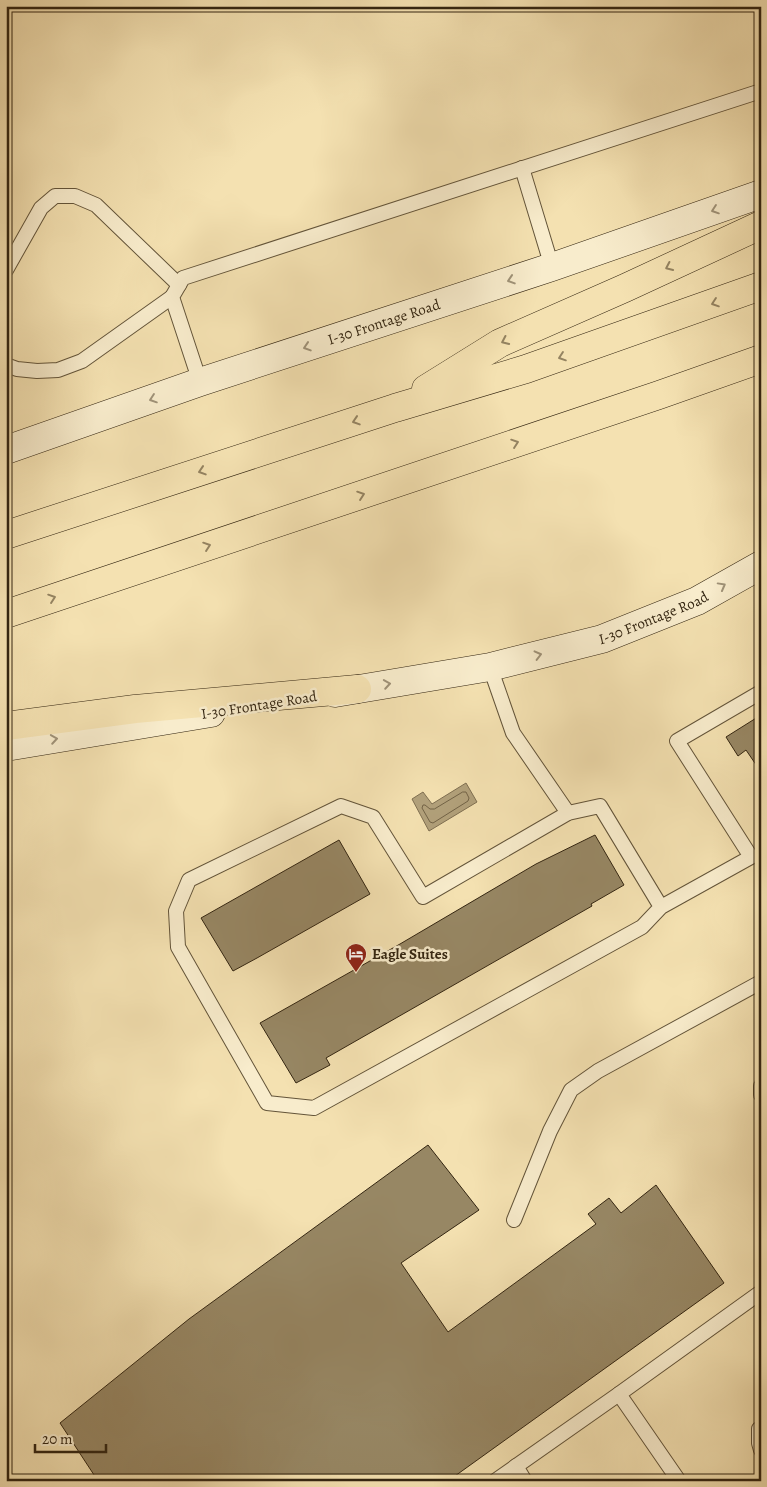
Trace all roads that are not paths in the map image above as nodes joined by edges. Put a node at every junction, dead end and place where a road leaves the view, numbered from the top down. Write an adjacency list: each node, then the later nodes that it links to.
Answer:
1 (761, 90): 2 (lane)
2 (522, 168): 5 (lane); 8 (lane)
3 (761, 194): 5 (main road, I-30 Frontage Road, one-way to 5)
4 (761, 225): 12 (highway, one-way to 12)
5 (552, 267): 11 (main road, I-30 Frontage Road, one-way to 11)
6 (6, 270): 8 (lane)
7 (761, 286): 12 (highway, one-way to 12)
8 (175, 291): 10 (lane); 11 (lane)
9 (761, 359): 16 (highway, one-way to 9)
10 (6, 365)
11 (200, 382): 13 (main road, I-30 Frontage Road, one-way to 13)
12 (395, 408): 14 (highway, one-way to 14)
13 (6, 450)
14 (6, 535)
15 (761, 565): 17 (main road, I-30 Frontage Road, one-way to 15)
16 (6, 614)
17 (490, 667): 18 (main road, I-30 Frontage Road, one-way to 17); 22 (lane)
18 (356, 689): 20 (highway); 21 (main road, I-30 Frontage Road, one-way to 18)
19 (761, 692): 23 (lane)
20 (6, 726)
21 (6, 747)
22 (568, 812): 24 (lane); 24 (lane)
23 (756, 854): 24 (lane)
24 (662, 907)
25 (761, 982): 28 (lane)
26 (761, 1086): 27 (lane)
27 (761, 1095)
28 (514, 1220)
29 (761, 1292): 30 (lane)
30 (619, 1394): 33 (lane); 36 (lane)
31 (761, 1428): 32 (lane)
32 (761, 1450)
33 (516, 1466): 34 (lane); 35 (lane)
34 (495, 1481)
35 (525, 1481)
36 (679, 1481)

